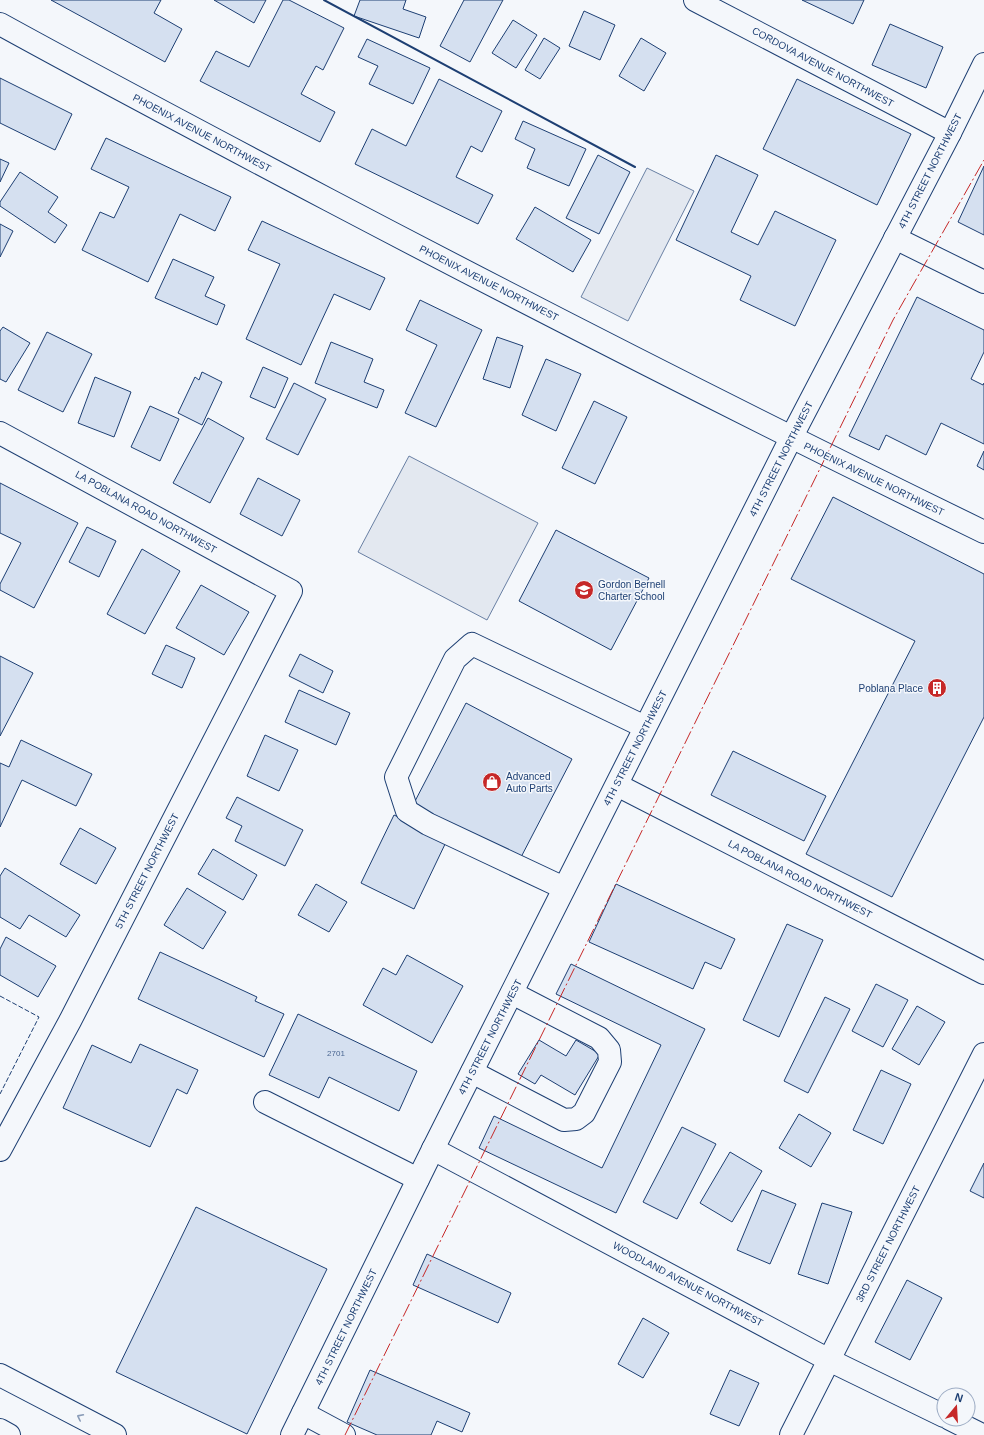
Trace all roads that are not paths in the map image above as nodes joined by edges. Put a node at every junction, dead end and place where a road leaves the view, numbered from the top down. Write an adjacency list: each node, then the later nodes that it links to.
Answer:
1 (695, 0): 4 (street, CORDOVA AVENUE NORTHWEST)
2 (0, 24): 8 (street, PHOENIX AVENUE NORTHWEST)
3 (984, 64): 4 (street, 4TH STREET NORTHWEST)
4 (950, 133): 5 (street, 4TH STREET NORTHWEST)
5 (896, 238): 6 (street); 8 (street, 4TH STREET NORTHWEST)
6 (984, 282)
7 (0, 433): 10 (street, LA POBLANA ROAD NORTHWEST)
8 (791, 438): 9 (street, PHOENIX AVENUE NORTHWEST); 11 (street, 4TH STREET NORTHWEST)
9 (984, 532)
10 (291, 591): 20 (street, 5TH STREET NORTHWEST)
11 (645, 727): 12 (street, 4TH STREET NORTHWEST); 13 (street)
12 (616, 785): 13 (street, 4TH STREET NORTHWEST); 14 (street, LA POBLANA ROAD NORTHWEST)
13 (564, 888): 15 (street, 4TH STREET NORTHWEST)
14 (984, 972)
15 (512, 993): 17 (street, 4TH STREET NORTHWEST); 17 (street)
16 (984, 1054): 22 (street, 3RD STREET NORTHWEST)
17 (472, 1072): 19 (street, 4TH STREET NORTHWEST)
18 (265, 1102): 21 (street)
19 (433, 1149): 21 (street, 4TH STREET NORTHWEST); 22 (street, WOODLAND AVENUE NORTHWEST)
20 (0, 1150)
21 (418, 1179): 25 (street, 4TH STREET NORTHWEST)
22 (829, 1360): 24 (street, WOODLAND AVENUE NORTHWEST); 32 (street, 3RD STREET NORTHWEST)
23 (0, 1375): 29 (street, one-way to 23)
24 (936, 1412)
25 (303, 1413): 30 (street, 4TH STREET NORTHWEST); 31 (street)
26 (966, 1427): 33 (street)
27 (0, 1430): 28 (street)
28 (9, 1435)
29 (115, 1435)
30 (292, 1435)
31 (344, 1435)
32 (791, 1435)
33 (982, 1435)

